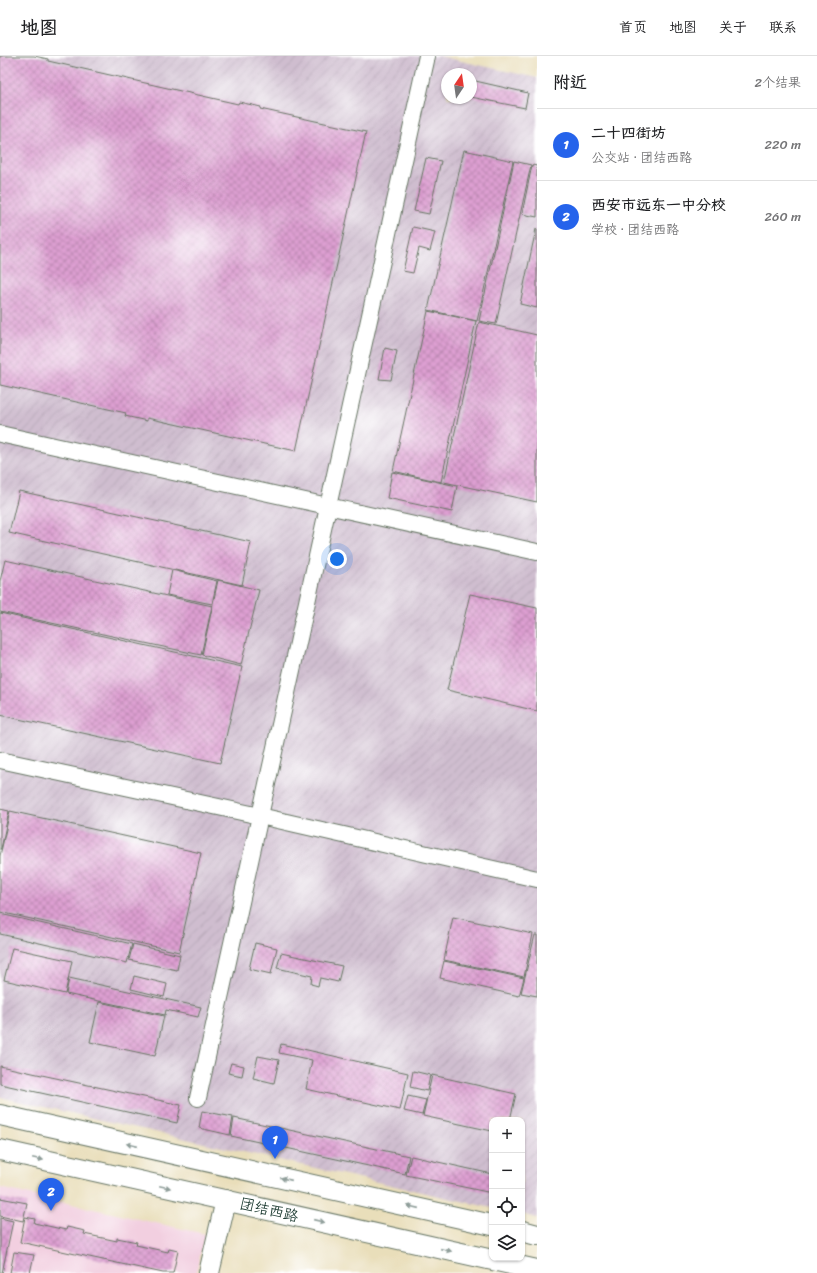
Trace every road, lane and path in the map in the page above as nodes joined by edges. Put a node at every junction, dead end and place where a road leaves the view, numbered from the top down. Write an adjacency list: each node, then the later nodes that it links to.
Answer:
1 (427, 56): 3 (street)
2 (0, 434): 3 (street)
3 (328, 506): 4 (street); 6 (street)
4 (537, 552)
5 (0, 760): 6 (street)
6 (260, 816): 7 (street); 8 (street)
7 (537, 880)
8 (198, 1098)
9 (0, 1115): 12 (street, one-way to 9)
10 (0, 1150): 11 (street, 团结西路, one-way to 11)
11 (226, 1200): 15 (street, 团结西路, one-way to 15); 16 (street)
12 (489, 1224)
13 (525, 1232): 14 (street)
14 (537, 1235)
15 (537, 1270)
16 (209, 1273)

